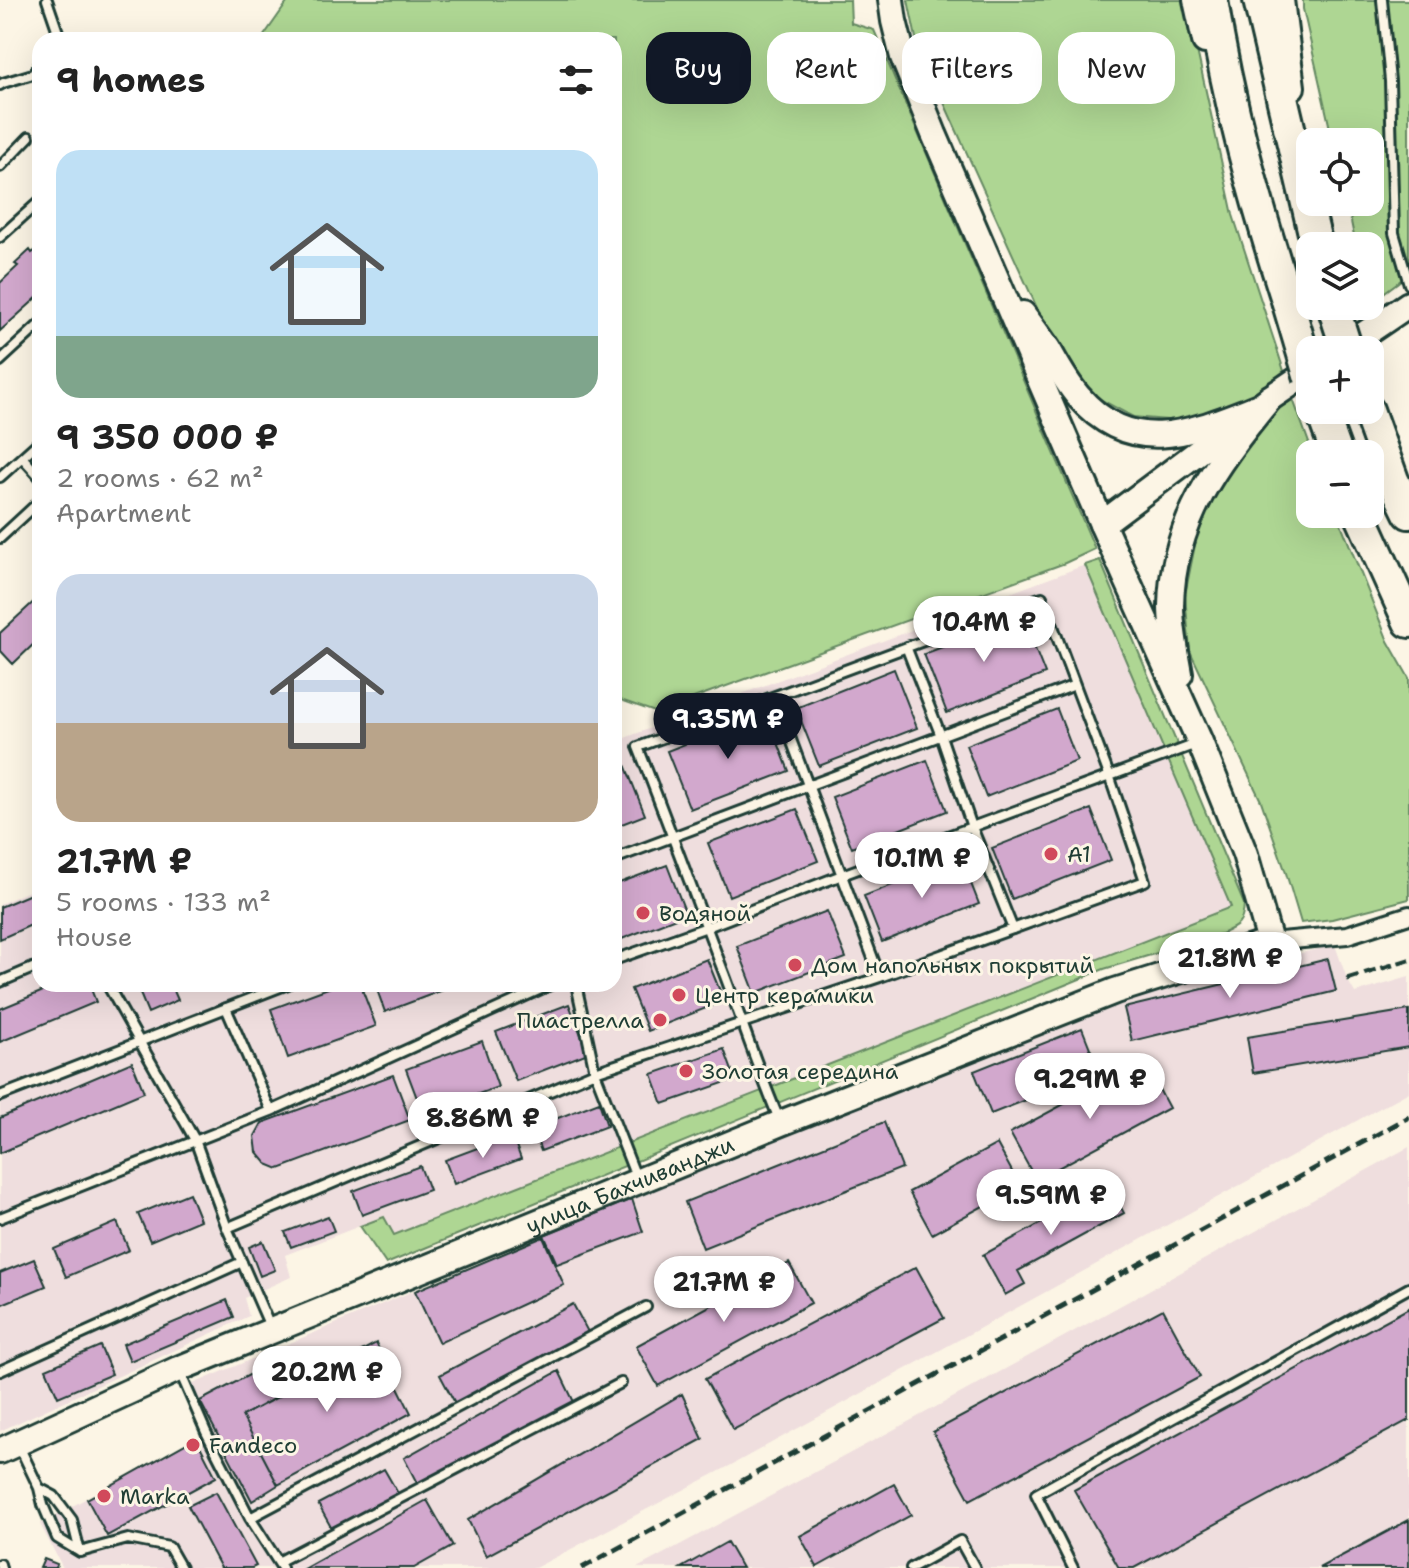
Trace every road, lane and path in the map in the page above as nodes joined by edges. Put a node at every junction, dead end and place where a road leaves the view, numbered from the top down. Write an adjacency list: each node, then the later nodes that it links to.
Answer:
1 (47, 0): 8 (lane)
2 (891, 0): 17 (main road)
3 (1196, 0): 14 (main road)
4 (1212, 0): 14 (highway)
5 (1259, 0): 12 (highway)
6 (1281, 0): 12 (main road)
7 (1382, 0): 18 (lane)
8 (58, 32)
9 (32, 74): 10 (lane)
10 (0, 85)
11 (29, 137): 13 (lane)
12 (1296, 161)
13 (0, 167)
14 (1247, 168): 21 (highway, bridge)
15 (32, 208): 16 (lane)
16 (0, 237)
17 (997, 277): 25 (main road); 33 (main road)
18 (1409, 284)
19 (1409, 304): 22 (main road)
20 (32, 331): 23 (lane)
21 (1298, 336)
22 (1362, 336)
23 (0, 361)
24 (1296, 381): 25 (main road)
25 (1265, 402): 33 (main road); 40 (main road)
26 (1373, 424): 32 (highway)
27 (32, 448): 28 (lane)
28 (22, 457): 29 (lane); 30 (lane)
29 (32, 468)
30 (0, 477)
31 (32, 508): 35 (lane)
32 (1409, 513)
33 (1102, 524): 40 (main road)
34 (1366, 528): 36 (highway)
35 (0, 538)
36 (1409, 622)
37 (907, 649): 38 (lane); 39 (lane); 41 (lane)
38 (1075, 685): 41 (lane); 43 (lane)
39 (775, 697): 44 (lane); 46 (lane)
40 (1187, 712): 42 (main road)
41 (941, 736): 44 (lane); 45 (lane)
42 (1200, 742): 43 (lane); 52 (main road)
43 (1109, 775): 45 (lane); 51 (lane)
44 (808, 786): 46 (lane); 48 (lane)
45 (972, 827): 48 (lane); 51 (lane)
46 (673, 837): 47 (lane); 50 (lane)
47 (622, 856)
48 (842, 875): 50 (lane); 55 (lane)
49 (1409, 915): 52 (street)
50 (707, 927): 53 (lane); 62 (lane)
51 (1013, 929): 55 (lane)
52 (1270, 942): 67 (main road, улица Бахчиванджи)
53 (622, 957)
54 (32, 968): 56 (lane)
55 (880, 977): 62 (lane)
56 (0, 982)
57 (111, 992): 63 (lane)
58 (267, 992): 61 (lane)
59 (534, 992): 66 (lane)
60 (578, 992): 64 (lane)
61 (226, 1008): 63 (lane); 66 (lane)
62 (743, 1024): 64 (lane); 67 (lane)
63 (139, 1042): 65 (lane); 68 (lane)
64 (595, 1072): 69 (lane); 71 (lane)
65 (0, 1096)
66 (271, 1111): 68 (lane)
67 (781, 1123): 69 (main road, улица Бахчиванджи)
68 (195, 1140): 70 (lane); 71 (lane)
69 (638, 1183): 75 (main road, улица Бахчиванджи)
70 (0, 1218)
71 (227, 1228): 72 (lane)
72 (242, 1262): 75 (lane); 77 (lane)
73 (1409, 1288): 87 (lane)
74 (646, 1307): 81 (lane)
75 (273, 1332): 76 (main road, улица Бахчиванджи)
76 (178, 1369): 79 (main road, улица Бахчиванджи); 81 (lane)
77 (0, 1371)
78 (621, 1383): 83 (lane)
79 (8, 1446): 80 (lane)
80 (39, 1488): 82 (lane); 82 (lane)
81 (250, 1518): 83 (lane)
82 (80, 1552): 84 (lane)
83 (280, 1565)
84 (181, 1568)
85 (911, 1568): 86 (lane)
86 (975, 1568)
87 (1073, 1568)

